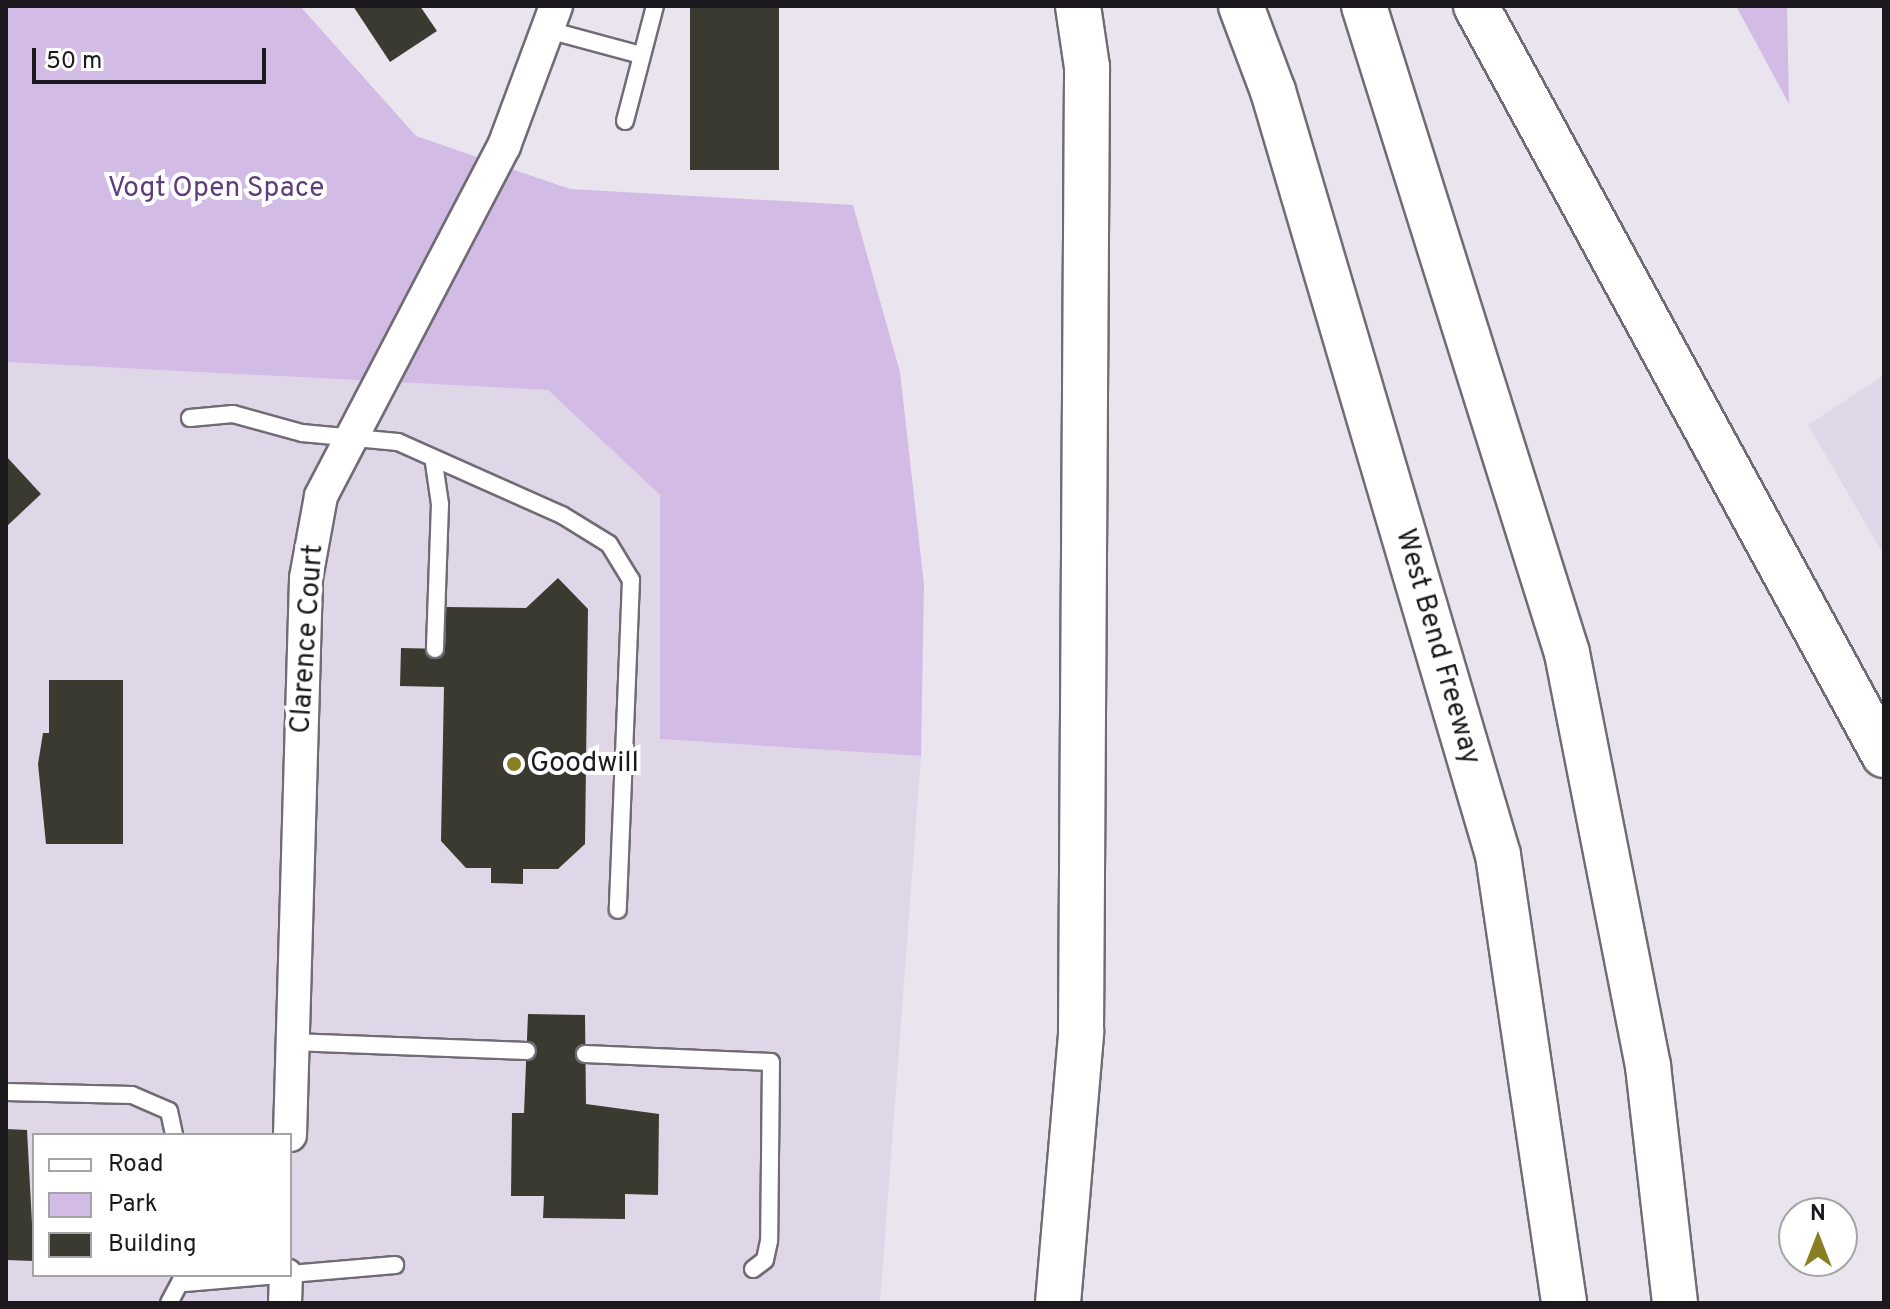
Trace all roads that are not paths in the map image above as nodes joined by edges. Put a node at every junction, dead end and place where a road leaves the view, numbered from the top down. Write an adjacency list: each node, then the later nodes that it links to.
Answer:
1 (655, 6): 7 (lane)
2 (1078, 6): 21 (highway)
3 (1241, 6): 29 (highway, West Bend Freeway)
4 (1364, 6): 30 (highway)
5 (1476, 6): 13 (highway)
6 (554, 18): 7 (lane); 10 (street, Clarence Court)
7 (641, 55): 8 (lane)
8 (625, 121)
9 (190, 418): 10 (lane)
10 (349, 440): 11 (lane); 15 (street, Clarence Court)
11 (434, 463): 12 (lane); 14 (lane)
12 (435, 649)
13 (1884, 755)
14 (618, 910)
15 (292, 1042): 16 (lane); 20 (street, Clarence Court)
16 (527, 1051)
17 (585, 1054): 23 (lane)
18 (6, 1092): 19 (lane)
19 (174, 1133)
20 (290, 1133)
21 (1072, 1194): 27 (highway); 28 (highway)
22 (395, 1265): 25 (lane)
23 (753, 1269)
24 (185, 1279): 25 (lane); 26 (lane)
25 (286, 1286)
26 (169, 1303)
27 (1058, 1303)
28 (1074, 1303)
29 (1564, 1303)
30 (1675, 1303)

